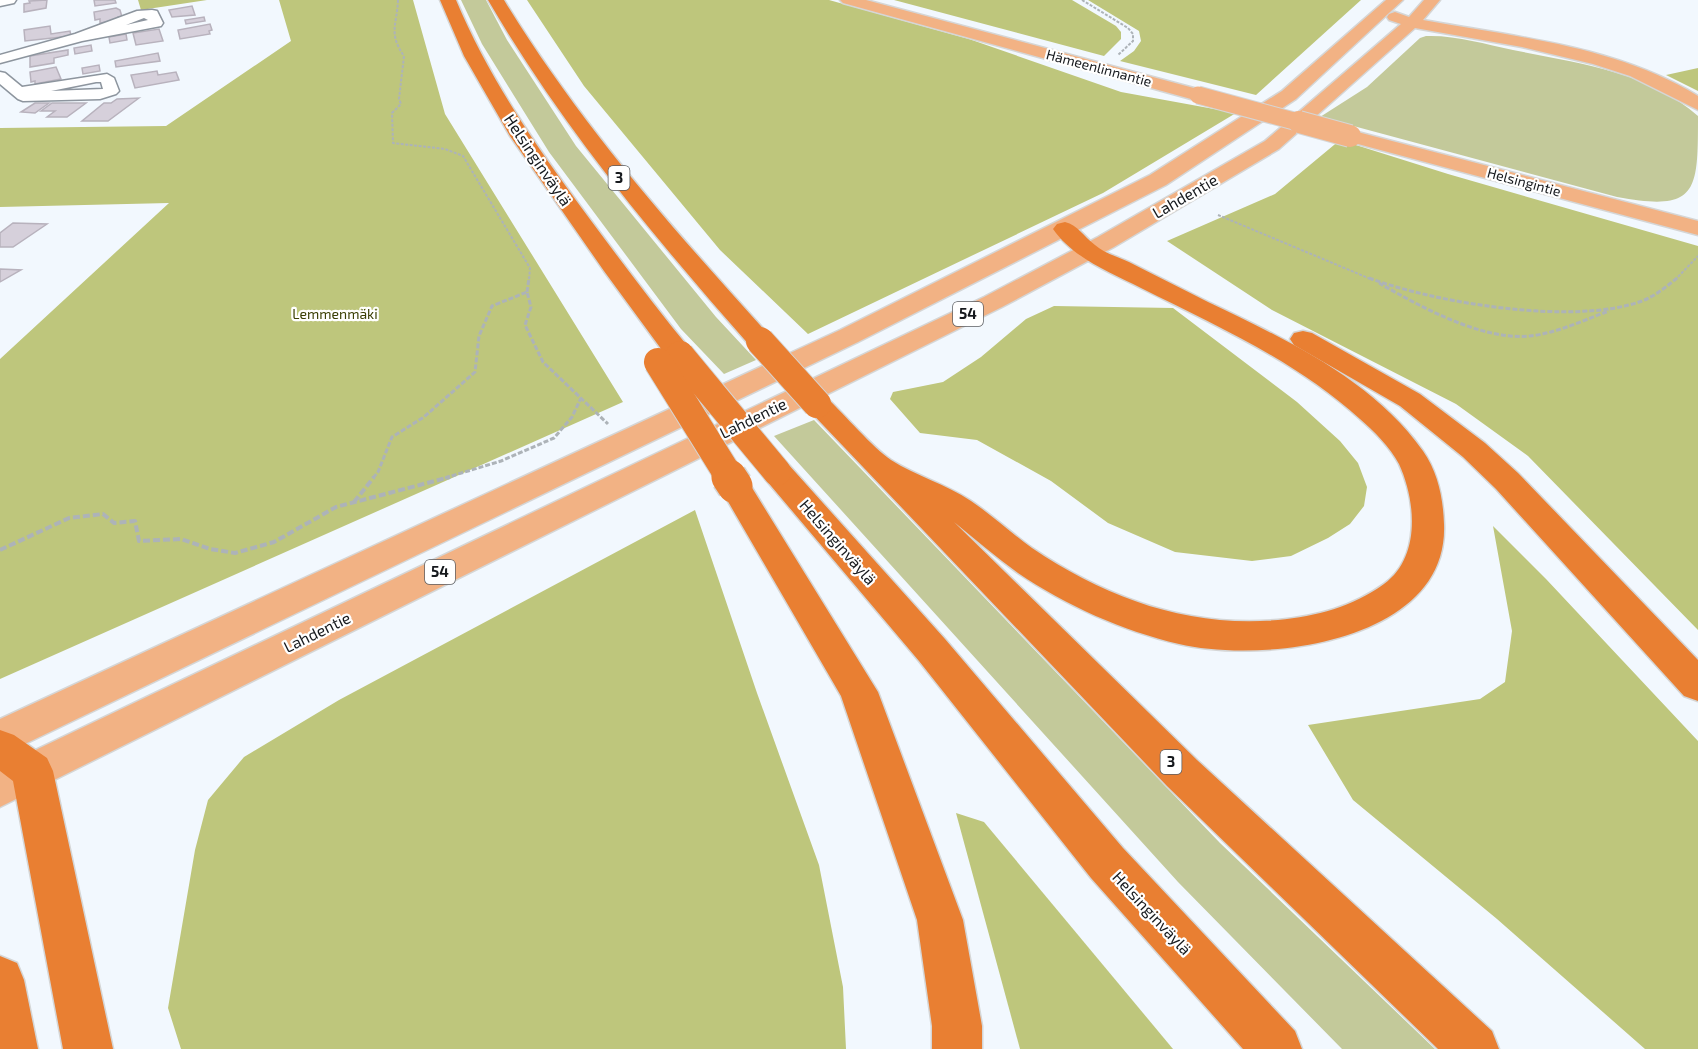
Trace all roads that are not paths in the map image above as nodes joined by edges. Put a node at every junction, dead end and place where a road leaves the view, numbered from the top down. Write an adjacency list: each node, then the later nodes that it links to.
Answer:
1 (10, 0): 6 (street)
2 (448, 0): 18 (highway, Helsinginväylä)
3 (496, 0): 19 (highway, 3, bridge)
4 (848, 0): 14 (main road, Hämeenlinnantie, bridge)
5 (1432, 0): 9 (main road, Lahdentie / 54)
6 (0, 2)
7 (1388, 6): 9 (main road); 16 (main road, Lahdentie / 54)
8 (138, 10): 10 (street)
9 (1415, 20): 13 (main road); 17 (main road, Lahdentie / 54)
10 (0, 59)
11 (0, 76): 12 (street)
12 (19, 92): 12 (street)
13 (1698, 104)
14 (1350, 136): 15 (main road, Helsingintie)
15 (1698, 228)
16 (1065, 229): 17 (highway); 21 (main road, Lahdentie / 54)
17 (1097, 246): 19 (highway); 20 (highway); 22 (main road, Lahdentie / 54)
18 (669, 359): 26 (highway, bridge); 27 (highway, Helsinginväylä, bridge)
19 (878, 466): 28 (highway, 3)
20 (1698, 685)
21 (0, 738)
22 (11, 769): 25 (highway)
23 (0, 980): 24 (highway)
24 (13, 1049)
25 (88, 1049)
26 (957, 1049)
27 (1277, 1049)
28 (1474, 1049)

